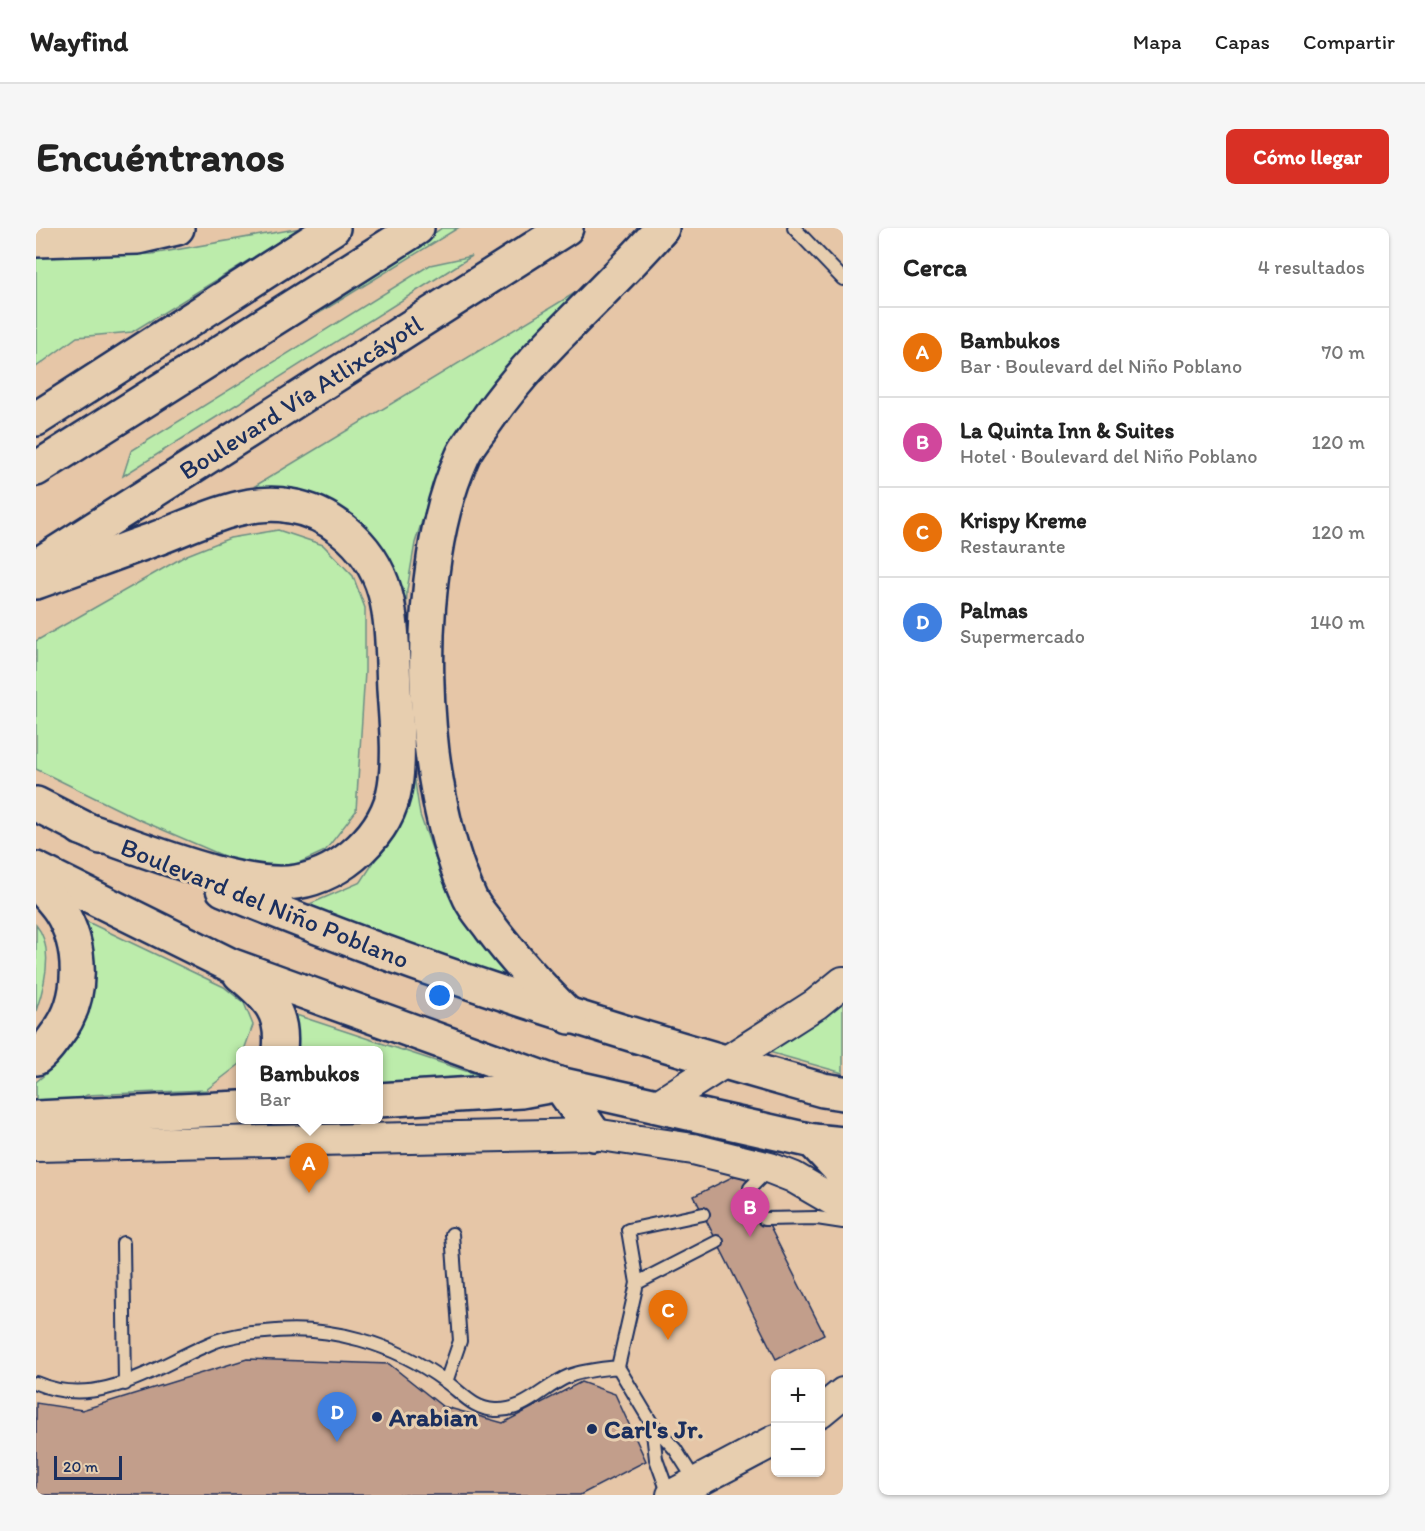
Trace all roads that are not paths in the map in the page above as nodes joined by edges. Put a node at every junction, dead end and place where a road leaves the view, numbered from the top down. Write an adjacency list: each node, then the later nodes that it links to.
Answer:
1 (177, 228): 7 (main road)
2 (333, 228): 9 (main road)
3 (417, 228): 10 (main road)
4 (566, 228): 11 (main road, Boulevard Vía Atlixcáyotl)
5 (662, 228): 19 (main road)
6 (794, 228): 8 (lane)
7 (36, 240)
8 (843, 279)
9 (36, 419)
10 (36, 469)
11 (36, 566)
12 (36, 582): 14 (main road)
13 (36, 804): 14 (main road, Boulevard del Niño Poblano)
14 (81, 828): 19 (main road, Boulevard del Niño Poblano)
15 (36, 869): 17 (main road)
16 (36, 881): 21 (main road)
17 (230, 965): 20 (main road); 23 (main road)
18 (843, 982): 22 (street)
19 (570, 1017): 22 (main road, Boulevard del Niño Poblano)
20 (280, 1046)
21 (36, 1058)
22 (723, 1062): 24 (main road, Boulevard del Niño Poblano); 27 (street)
23 (560, 1084): 25 (main road); 27 (main road); 29 (main road)
24 (843, 1093)
25 (383, 1100)
26 (236, 1105): 28 (main road)
27 (655, 1107): 30 (main road)
28 (36, 1118)
29 (594, 1134): 31 (street); 33 (street)
30 (828, 1142): 32 (main road)
31 (36, 1146)
32 (843, 1173)
33 (843, 1206)
34 (703, 1214): 40 (lane)
35 (764, 1219): 36 (lane)
36 (843, 1222)
37 (452, 1234): 42 (lane)
38 (717, 1242): 40 (lane)
39 (123, 1243): 44 (lane)
40 (638, 1283): 41 (lane)
41 (618, 1367): 42 (lane); 47 (lane)
42 (446, 1382): 44 (lane)
43 (36, 1383): 44 (lane)
44 (125, 1384)
45 (843, 1393): 46 (street)
46 (825, 1408)
47 (652, 1424): 49 (lane); 49 (lane)
48 (771, 1443): 49 (street)
49 (679, 1491)

